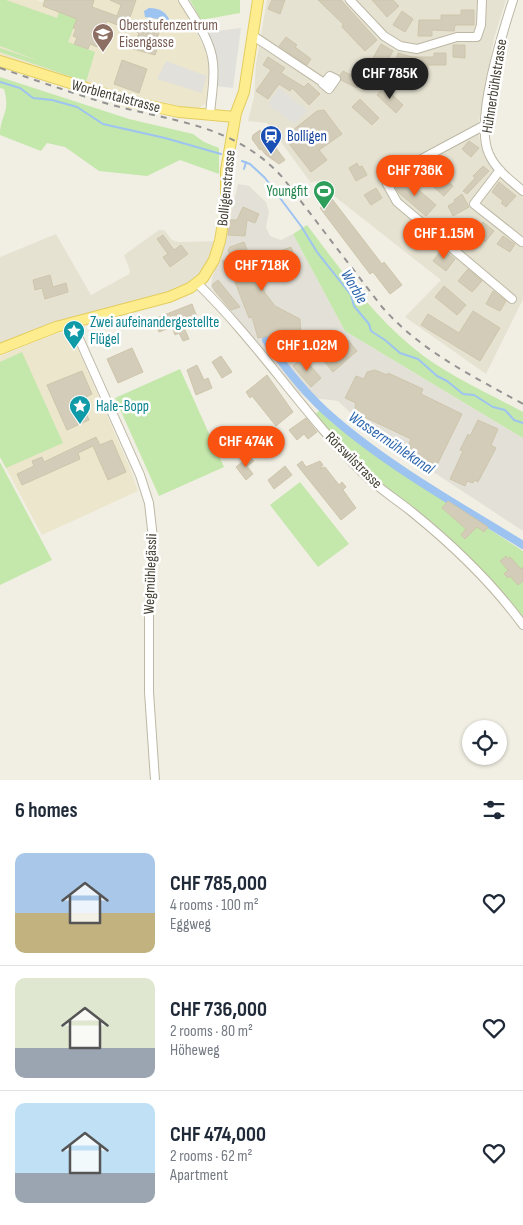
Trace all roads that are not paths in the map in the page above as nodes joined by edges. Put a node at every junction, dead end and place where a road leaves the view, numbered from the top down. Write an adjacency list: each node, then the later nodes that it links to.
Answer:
1 (183, 0): 9 (street)
2 (258, 0): 6 (main road, Bolligenstrasse)
3 (350, 0): 4 (street)
4 (482, 0)
5 (512, 0): 11 (street, Hühnerbühlstrasse)
6 (252, 34): 8 (street); 10 (main road, Bolligenstrasse)
7 (0, 60): 9 (main road, Worblentalstrasse)
8 (324, 83)
9 (210, 115): 10 (main road, Worblentalstrasse)
10 (235, 117): 15 (main road, Bolligenstrasse)
11 (485, 124): 12 (street, Hühnerbühlstrasse); 16 (street)
12 (500, 170): 13 (street, Hühnerbühlstrasse); 14 (street)
13 (523, 191)
14 (522, 242)
15 (197, 283): 17 (main road, Bolligenstrasse); 19 (street, Rörswilstrasse)
16 (512, 298)
17 (72, 323): 18 (main road, Bolligenstrasse); 20 (street, Wegmühlegässli)
18 (0, 349)
19 (523, 625)
20 (155, 780)

